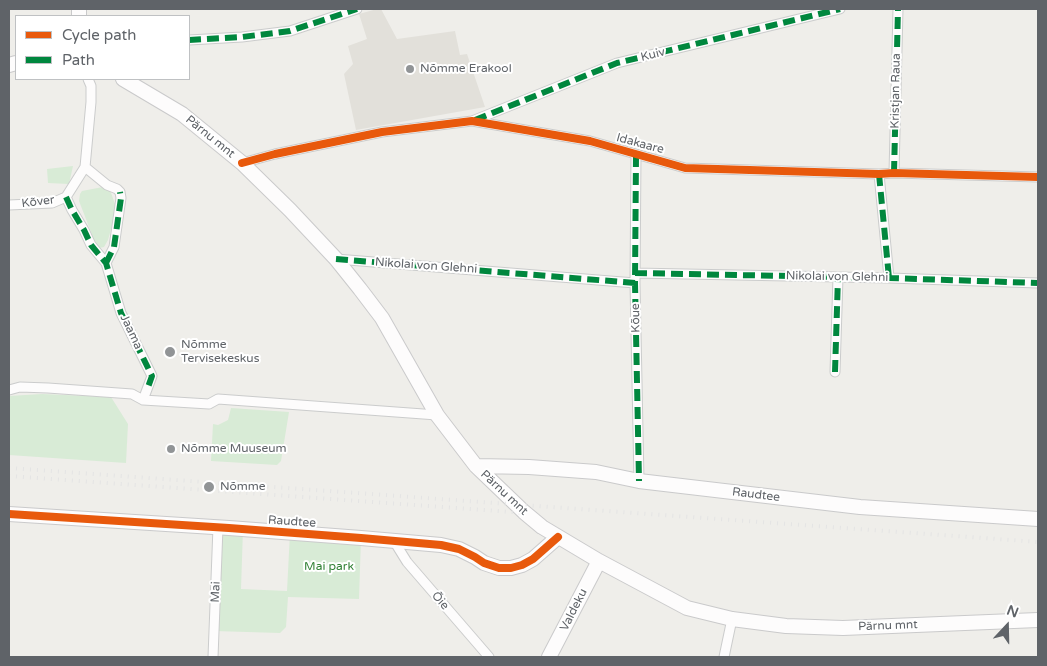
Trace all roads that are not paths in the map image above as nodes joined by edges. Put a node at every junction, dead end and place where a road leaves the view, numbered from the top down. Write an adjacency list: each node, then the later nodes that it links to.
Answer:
1 (357, 9): 4 (street)
2 (840, 9): 7 (street, Kuiv)
3 (898, 9): 11 (street, Kristjan Raua)
4 (190, 40)
5 (88, 80): 10 (street)
6 (125, 80): 9 (street, Pärnu mnt)
7 (472, 121): 8 (street, Idakaare); 9 (street, Idakaare)
8 (636, 155): 12 (street, Idakaare); 18 (street, Kõue)
9 (242, 163): 16 (street, Pärnu mnt)
10 (85, 167): 14 (street); 17 (street)
11 (894, 173): 12 (street, Idakaare); 13 (street, Idakaare)
12 (879, 174): 20 (street)
13 (1038, 177)
14 (66, 197): 15 (street, Kõver); 17 (street, Jaama)
15 (9, 205)
16 (336, 259): 21 (street, Nikolai von Glehni); 26 (street, Pärnu mnt)
17 (106, 263): 25 (street, Jaama)
18 (635, 273): 19 (street, Nikolai von Glehni); 21 (street, Kõue)
19 (838, 276): 20 (street, Nikolai von Glehni); 23 (street)
20 (889, 278): 22 (street, Nikolai von Glehni)
21 (635, 283): 28 (street, Kõue)
22 (1038, 283)
23 (835, 372)
24 (9, 390): 25 (street)
25 (143, 400): 26 (street)
26 (437, 415): 27 (street, Pärnu mnt)
27 (476, 466): 28 (street, Raudtee); 32 (street, Pärnu mnt)
28 (639, 481): 30 (street, Raudtee)
29 (9, 514): 31 (street, Raudtee)
30 (1038, 519)
31 (218, 528): 33 (street, Raudtee); 37 (street, Mai)
32 (558, 537): 33 (street, Raudtee); 34 (street, Pärnu mnt)
33 (394, 541): 38 (street, Õie)
34 (599, 562): 35 (street, Pärnu mnt); 39 (street, Valdeku)
35 (732, 619): 36 (street, Pärnu mnt); 40 (street)
36 (1038, 620)
37 (213, 657)
38 (489, 657)
39 (549, 657)
40 (724, 657)

